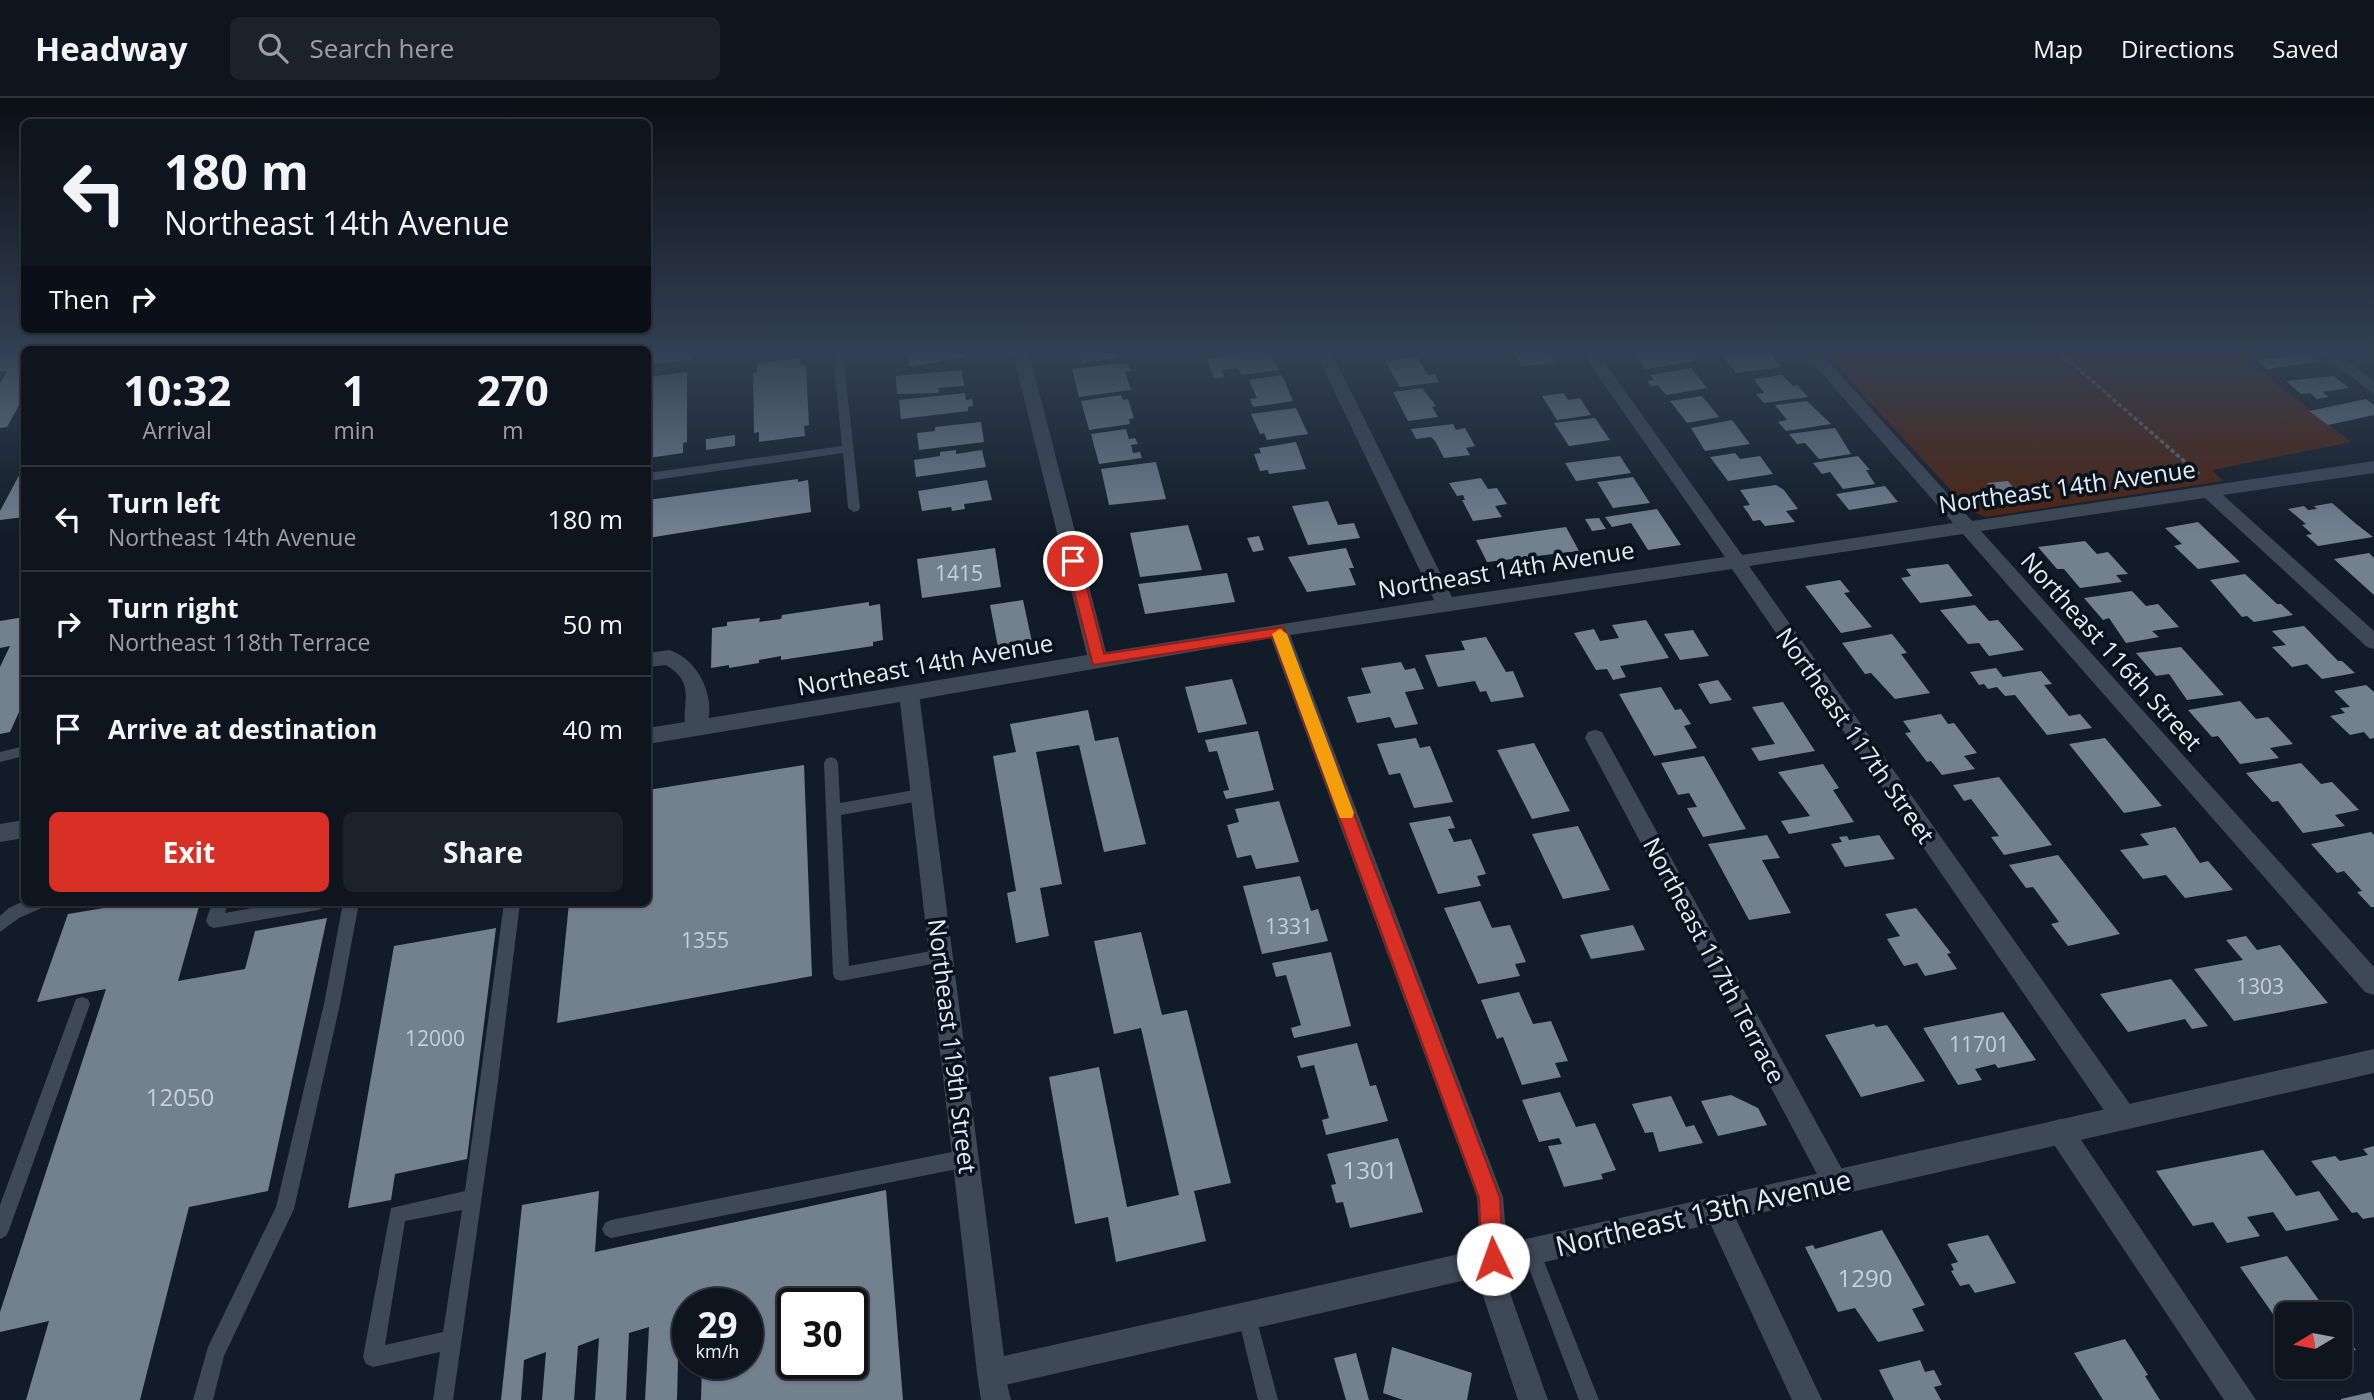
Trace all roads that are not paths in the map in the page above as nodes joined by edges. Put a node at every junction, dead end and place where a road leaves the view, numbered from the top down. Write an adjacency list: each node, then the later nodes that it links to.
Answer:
1 (844, 414): 6 (lane)
2 (1036, 414): 17 (street)
3 (1353, 414): 13 (street)
4 (1633, 414): 12 (street, Northeast 117th Street)
5 (1866, 414): 11 (street, Northeast 116th Street)
6 (847, 449): 8 (lane); 10 (lane)
7 (2374, 467): 9 (street, Northeast 14th Avenue)
8 (651, 477)
9 (2211, 494): 11 (street, Northeast 14th Avenue); 15 (street)
10 (854, 508)
11 (1966, 527): 12 (street, Northeast 14th Avenue); 36 (street, Northeast 116th Street)
12 (1736, 561): 13 (street, Northeast 14th Avenue); 39 (street, Northeast 117th Street)
13 (1446, 605): 14 (street, Northeast 14th Avenue)
14 (1278, 631): 17 (street, Northeast 14th Avenue); 48 (street)
15 (2374, 642)
16 (651, 660): 19 (street)
17 (1098, 661): 18 (street, Northeast 14th Avenue)
18 (909, 693): 19 (street, Northeast 14th Avenue); 25 (street, Northeast 119th Street)
19 (696, 729): 20 (street, Northeast 14th Avenue)
20 (651, 736)
21 (1595, 738): 42 (street, Northeast 117th Terrace)
22 (21, 752): 23 (lane)
23 (0, 757)
24 (831, 763): 26 (lane)
25 (920, 795): 26 (lane); 35 (street, Northeast 119th Street)
26 (833, 810): 35 (lane)
27 (21, 830): 28 (street)
28 (0, 833)
29 (30, 906): 34 (lane)
30 (218, 906): 31 (lane)
31 (301, 906)
32 (350, 906): 52 (lane)
33 (512, 906): 43 (lane)
34 (0, 925)
35 (942, 956): 41 (street, Northeast 119th Street)
36 (2374, 984)
37 (82, 1004): 46 (lane)
38 (2374, 1061): 39 (street, Northeast 13th Avenue)
39 (2123, 1116): 40 (street, Northeast 13th Avenue)
40 (2060, 1131): 42 (street, Northeast 13th Avenue); 58 (street)
41 (967, 1158): 45 (lane); 51 (street, Northeast 119th Street)
42 (1835, 1182): 44 (street, Northeast 13th Avenue)
43 (471, 1199): 50 (lane); 50 (lane)
44 (1717, 1210): 47 (street, Northeast 13th Avenue); 57 (street)
45 (611, 1228)
46 (0, 1230)
47 (1531, 1250): 48 (street, Northeast 13th Avenue); 56 (lane)
48 (1493, 1259): 49 (street, Northeast 13th Avenue); 55 (street)
49 (1247, 1317): 51 (street, Northeast 13th Avenue); 54 (lane)
50 (451, 1340): 53 (lane)
51 (994, 1386)
52 (203, 1400)
53 (443, 1400)
54 (1268, 1400)
55 (1533, 1400)
56 (1589, 1400)
57 (1807, 1400)
58 (2241, 1400)

